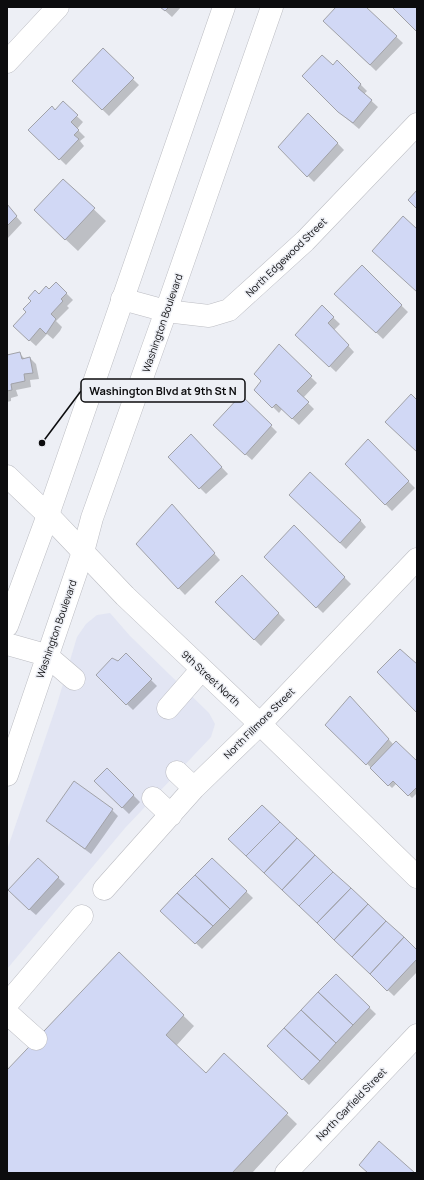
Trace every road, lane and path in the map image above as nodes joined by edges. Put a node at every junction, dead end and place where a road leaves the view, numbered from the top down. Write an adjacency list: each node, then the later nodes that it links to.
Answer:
1 (58, 7): 4 (street)
2 (224, 7): 6 (street)
3 (272, 7): 7 (street, Washington Boulevard)
4 (7, 62)
5 (417, 124): 7 (street, North Edgewood Street)
6 (122, 299): 7 (street, North Edgewood Street); 9 (street)
7 (166, 311): 10 (street, Washington Boulevard)
8 (7, 476): 9 (street, 9th Street North)
9 (48, 515): 10 (street, 9th Street North); 12 (street)
10 (82, 552): 14 (street, Washington Boulevard); 15 (street, 9th Street North)
11 (417, 559): 18 (street, North Fillmore Street)
12 (7, 626)
13 (7, 644): 14 (street)
14 (46, 655): 16 (street); 20 (street, Washington Boulevard)
15 (202, 670): 17 (street); 18 (street, 9th Street North)
16 (74, 678)
17 (168, 708)
18 (260, 724): 21 (street, North Fillmore Street); 24 (street, 9th Street North)
19 (177, 772): 21 (street)
20 (7, 775)
21 (194, 788): 23 (street, North Fillmore Street)
22 (153, 798): 23 (street)
23 (171, 816): 25 (street, North Fillmore Street)
24 (417, 877)
25 (104, 889)
26 (82, 916): 27 (street)
27 (7, 1004)
28 (7, 1013): 30 (street)
29 (417, 1035): 31 (street, North Garfield Street)
30 (36, 1039)
31 (286, 1173)

